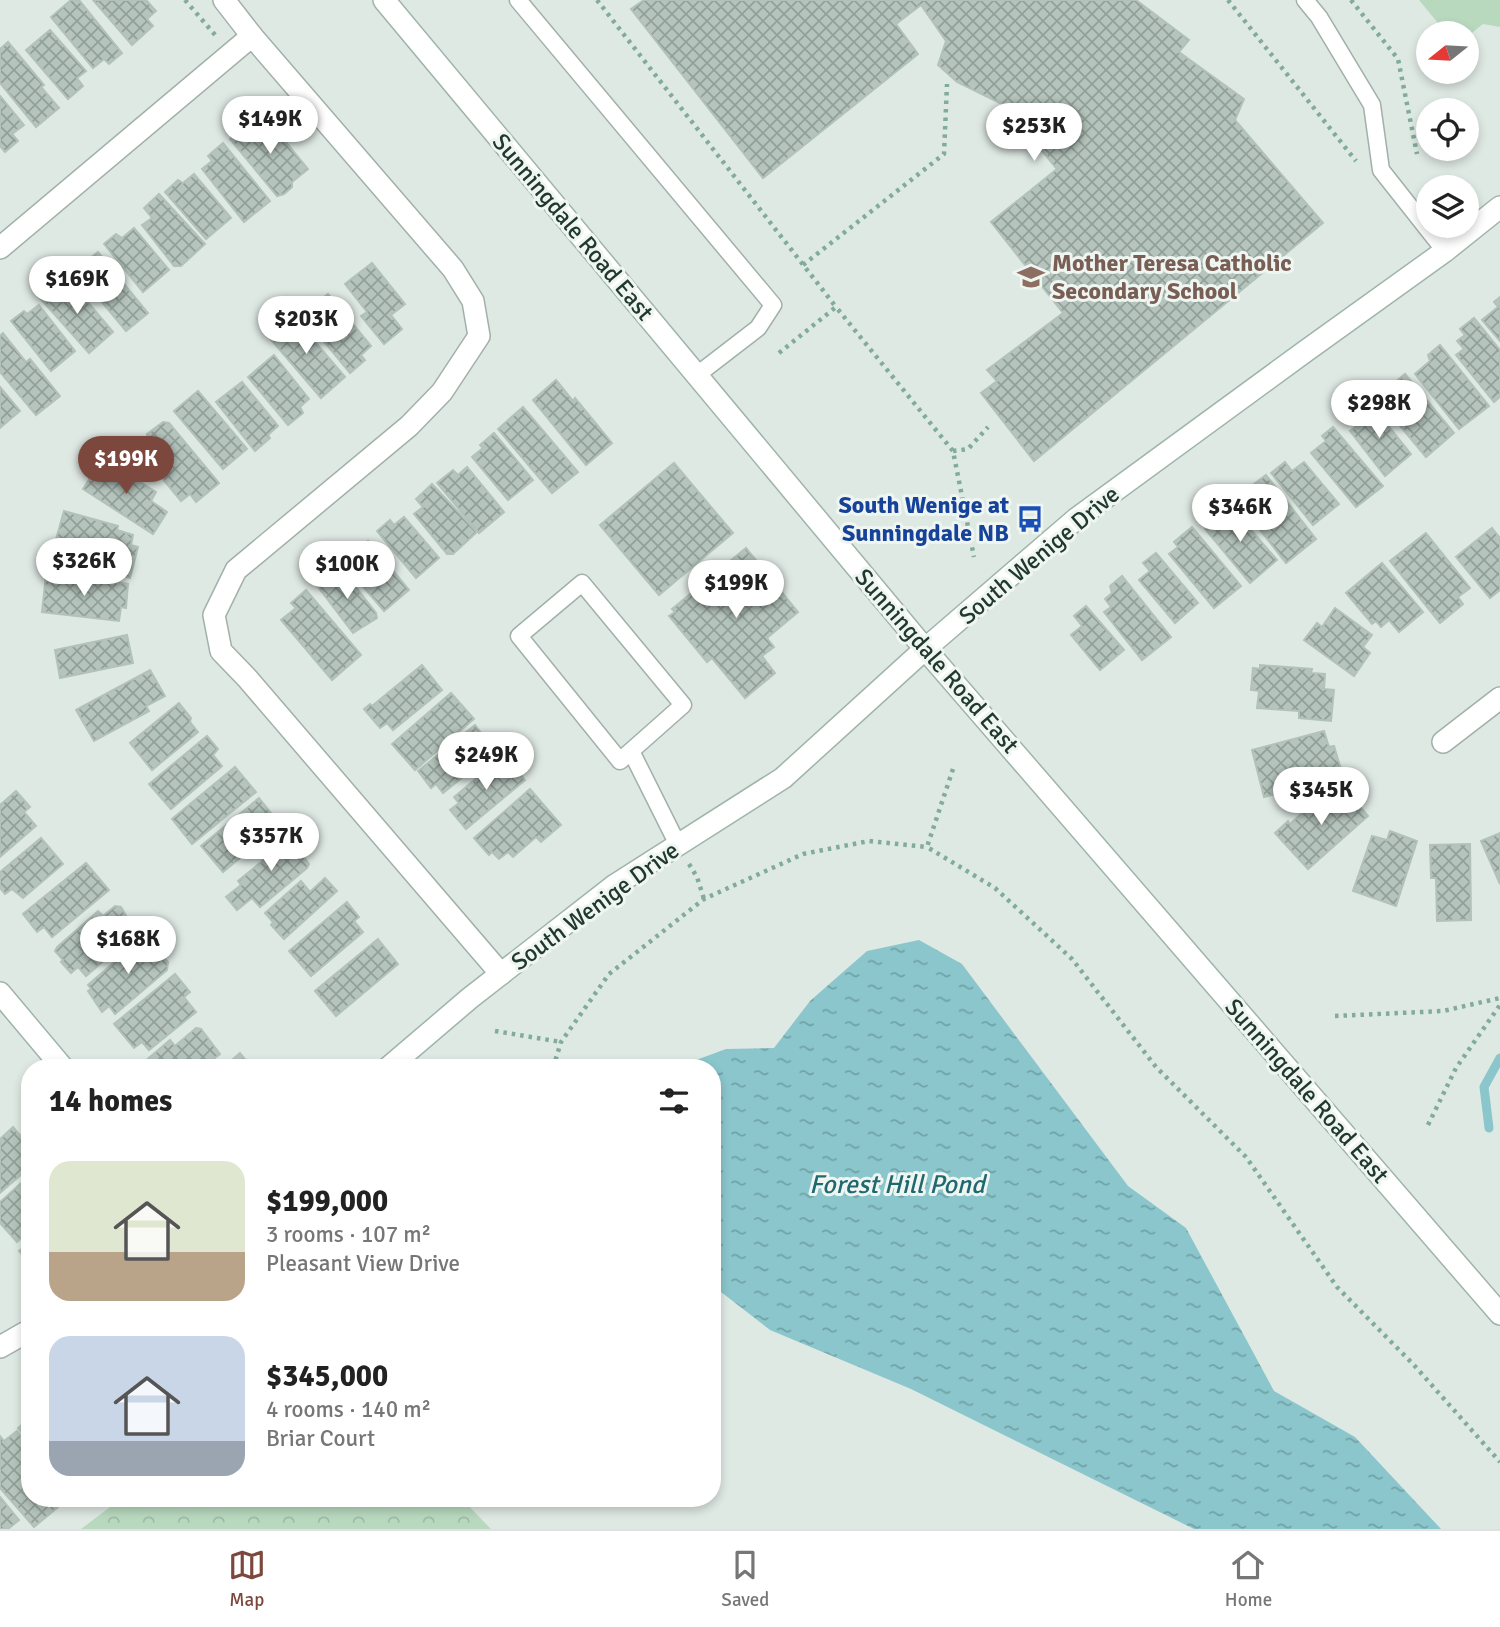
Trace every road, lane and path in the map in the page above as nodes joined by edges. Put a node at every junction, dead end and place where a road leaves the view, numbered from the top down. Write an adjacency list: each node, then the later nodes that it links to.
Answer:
1 (225, 0): 8 (street)
2 (384, 0): 18 (street, Sunningdale Road East)
3 (518, 0): 18 (lane)
4 (597, 0): 15 (path)
5 (1227, 0): 11 (path)
6 (1305, 0): 14 (lane)
7 (1351, 0): 10 (path)
8 (252, 36): 13 (street); 30 (street)
9 (947, 84): 15 (path)
10 (1416, 149)
11 (1361, 168)
12 (1500, 207): 14 (street, South Wenige Drive)
13 (0, 248)
14 (1445, 251): 22 (street, South Wenige Drive)
15 (803, 265): 16 (path)
16 (835, 306): 17 (path); 20 (path)
17 (779, 353)
18 (697, 375): 22 (street, Sunningdale Road East)
19 (988, 427): 20 (path)
20 (953, 452): 21 (path)
21 (974, 557)
22 (925, 649): 27 (street, South Wenige Drive); 41 (street, Sunningdale Road East)
23 (1500, 698): 24 (street)
24 (1443, 742)
25 (631, 751): 25 (lane); 27 (lane)
26 (953, 769): 28 (path)
27 (678, 845): 29 (path); 30 (street, South Wenige Drive)
28 (927, 846): 29 (path); 44 (path)
29 (704, 899): 36 (path)
30 (501, 974): 38 (street, South Wenige Drive)
31 (0, 993): 37 (street)
32 (1500, 998): 34 (path)
33 (1500, 1005): 40 (path)
34 (1335, 1016)
35 (495, 1031): 36 (path)
36 (561, 1042): 39 (path)
37 (55, 1059)
38 (399, 1059)
39 (556, 1059)
40 (1428, 1125)
41 (1500, 1314)
42 (21, 1335): 43 (street)
43 (0, 1347)
44 (1500, 1462)

